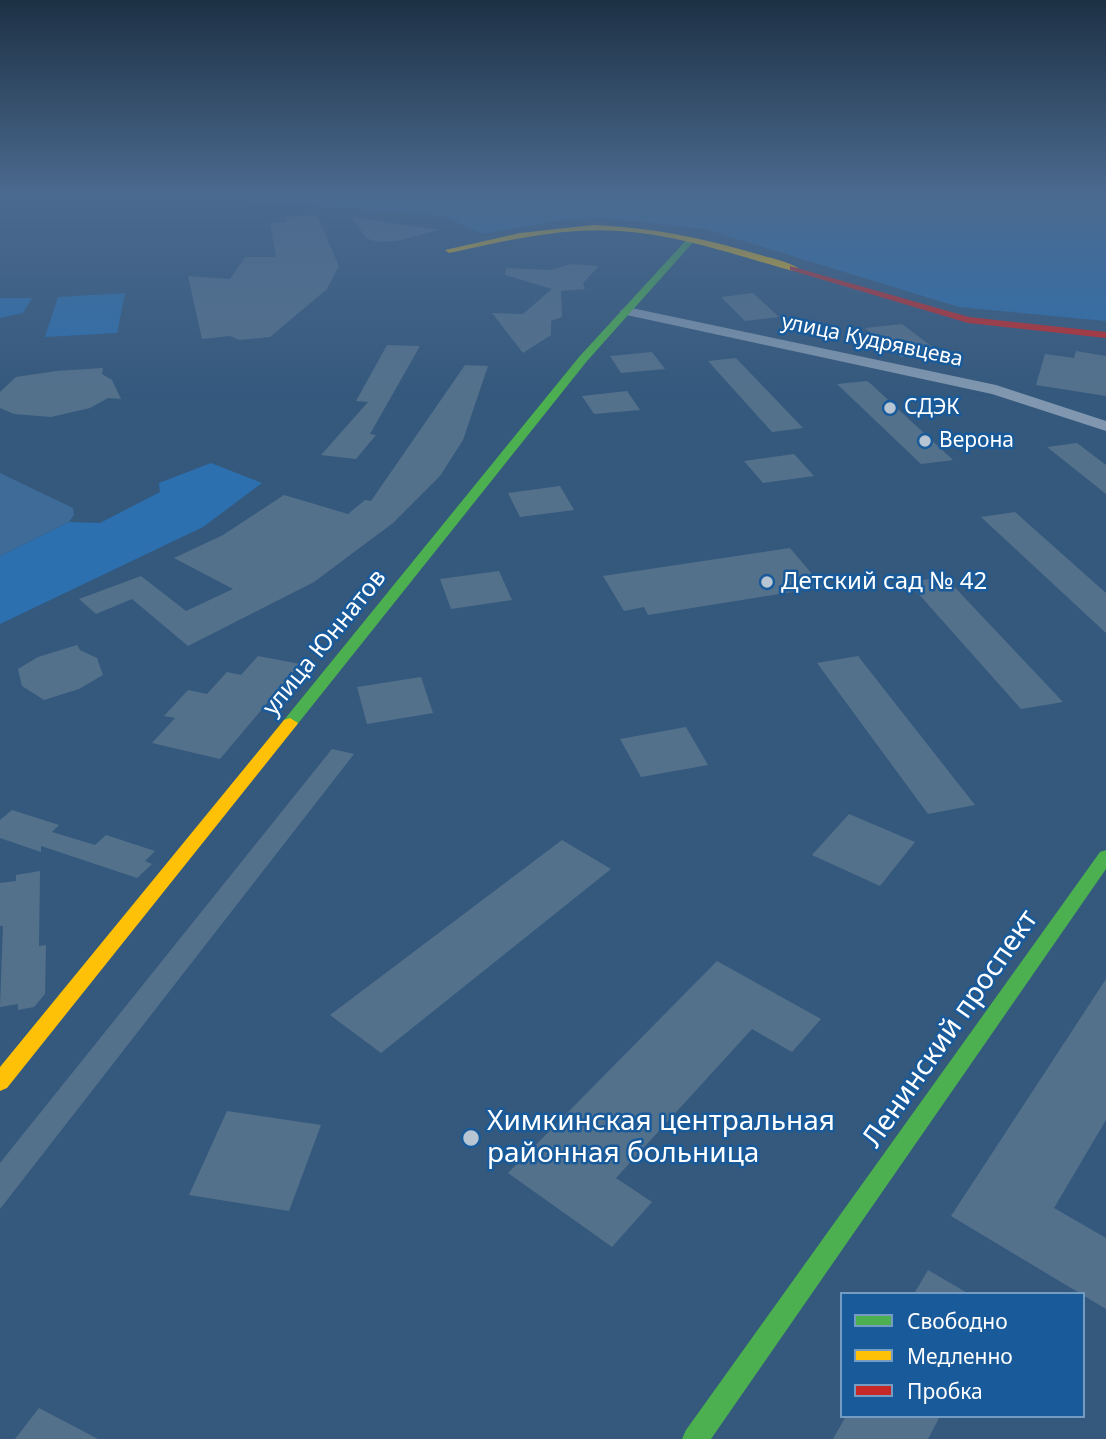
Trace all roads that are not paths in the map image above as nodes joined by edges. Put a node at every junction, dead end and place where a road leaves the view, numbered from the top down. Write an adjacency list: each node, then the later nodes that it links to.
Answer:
1 (672, 261): 3 (street, улица Юннатов)
2 (768, 261): 4 (street)
3 (627, 310): 5 (street, улица Кудрявцева); 7 (street, улица Юннатов)
4 (1106, 335)
5 (1106, 426)
6 (1106, 856): 8 (street, Ленинский проспект)
7 (0, 1082)
8 (695, 1439)

